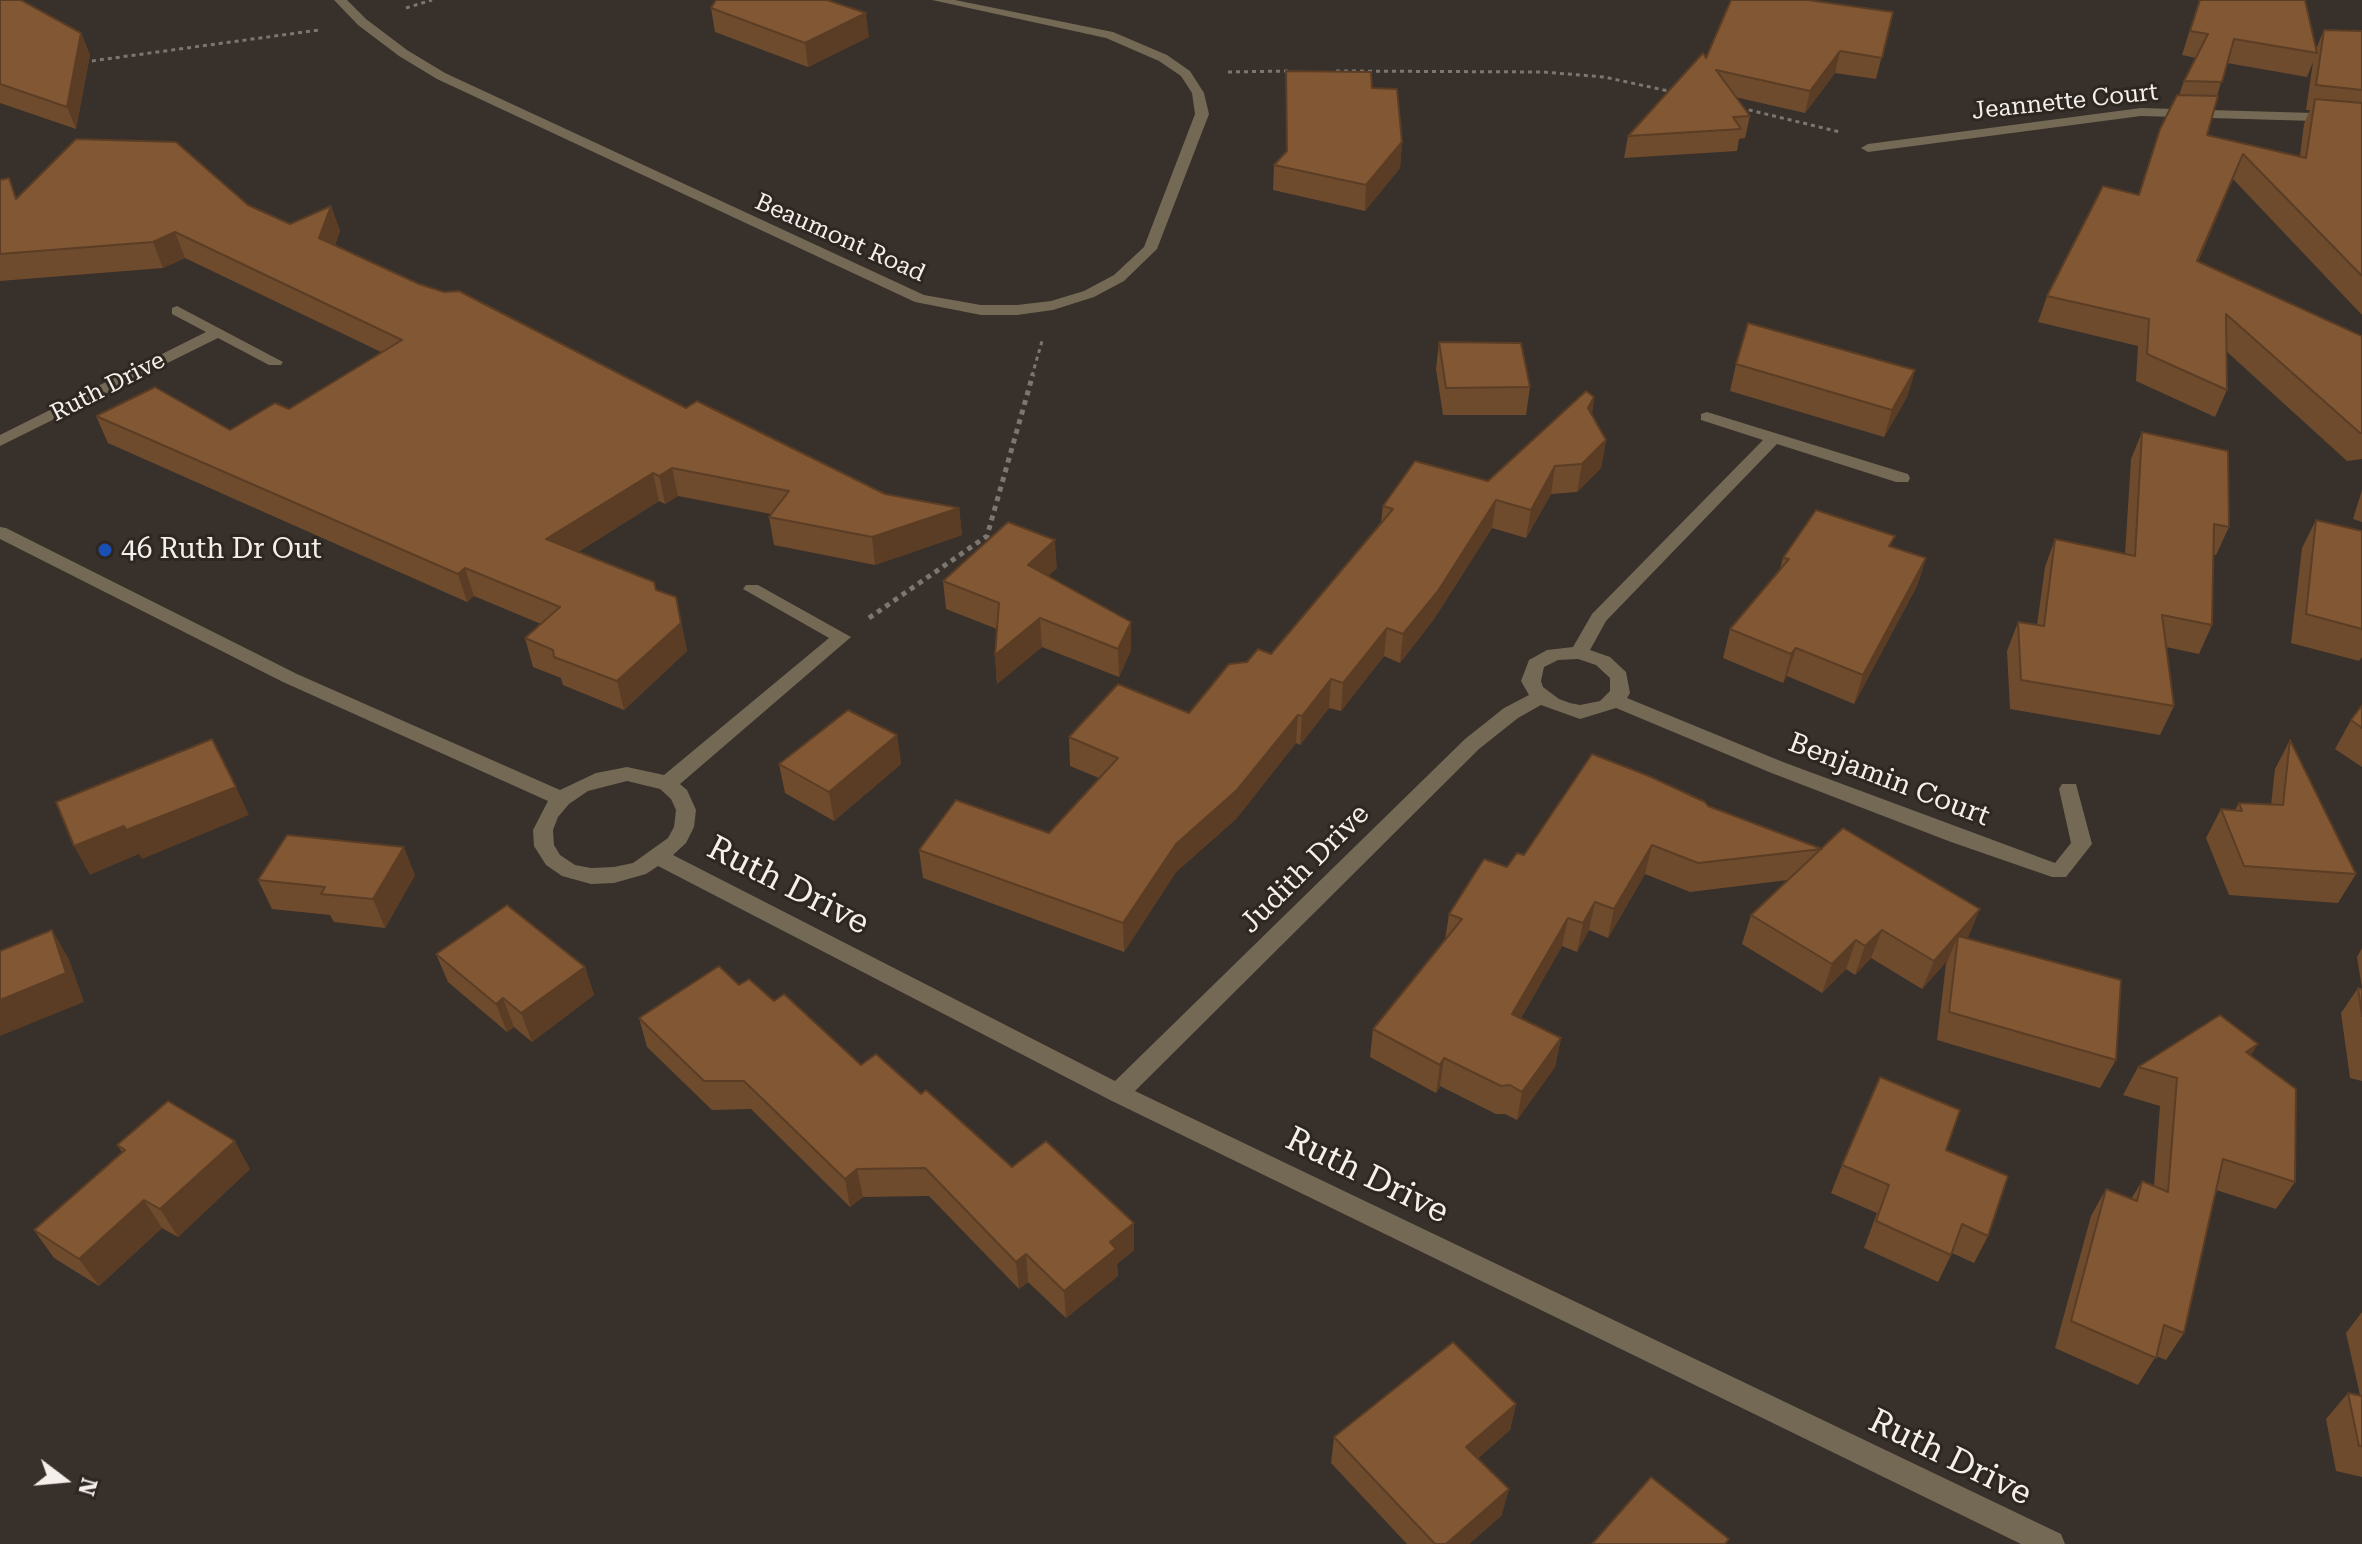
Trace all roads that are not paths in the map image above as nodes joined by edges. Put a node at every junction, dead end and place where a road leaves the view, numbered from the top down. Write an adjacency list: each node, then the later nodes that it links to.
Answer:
1 (340, 0): 2 (street, Beaumont Road)
2 (938, 0)
3 (2362, 123): 4 (street, Jeannette Court)
4 (1868, 148)
5 (177, 311): 6 (street, Ruth Drive)
6 (216, 333): 7 (street, Ruth Drive); 10 (street, Ruth Drive)
7 (275, 362)
8 (1707, 417): 9 (street)
9 (1774, 438): 11 (street); 14 (street)
10 (0, 441)
11 (1902, 478)
12 (0, 532): 19 (street)
13 (752, 589): 17 (street)
14 (1579, 653): 15 (street); 16 (street)
15 (1542, 697): 16 (street); 21 (street, Judith Drive)
16 (1615, 700): 18 (street, Benjamin Court)
17 (667, 784): 19 (street); 20 (street)
18 (2069, 789)
19 (562, 799): 20 (street)
20 (659, 857): 21 (street, Ruth Drive)
21 (1118, 1093): 22 (street, Ruth Drive)
22 (2051, 1544)

